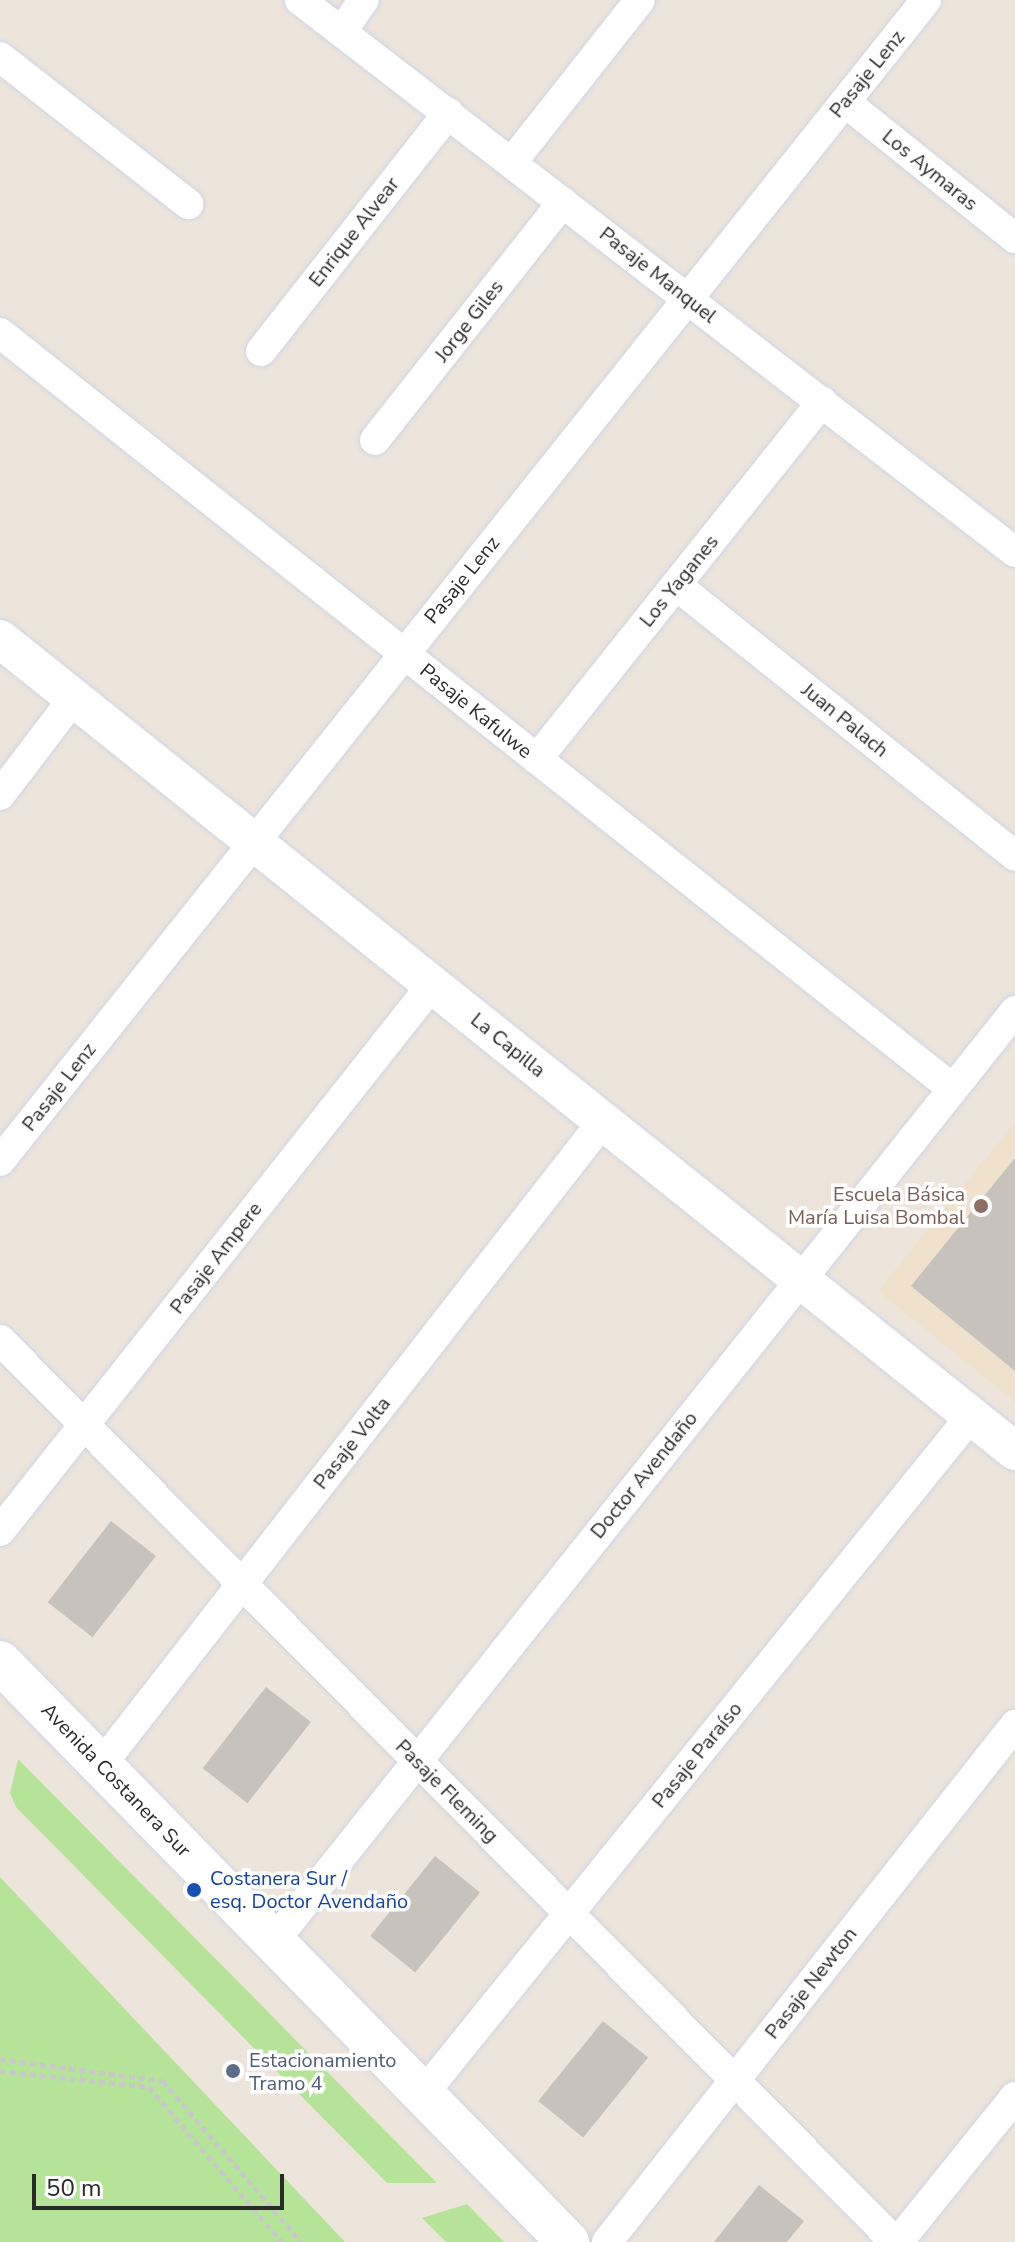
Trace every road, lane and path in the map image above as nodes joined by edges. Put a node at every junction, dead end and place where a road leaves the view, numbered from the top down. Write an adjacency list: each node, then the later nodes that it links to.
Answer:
1 (300, 0): 5 (street, Pasaje Manquel)
2 (364, 0): 5 (street)
3 (640, 0): 9 (street)
4 (926, 0): 7 (street, Pasaje Lenz)
5 (342, 31): 8 (street, Pasaje Manquel)
6 (0, 57): 11 (street)
7 (845, 102): 12 (street, Los Aymaras); 13 (street, Pasaje Lenz)
8 (448, 113): 9 (street, Pasaje Manquel); 15 (street, Enrique Alvear)
9 (512, 162): 10 (street, Pasaje Manquel)
10 (563, 202): 13 (street, Pasaje Manquel); 17 (street, Jorge Giles)
11 (188, 204)
12 (1015, 238)
13 (688, 298): 16 (street, Pasaje Manquel); 21 (street, Pasaje Lenz)
14 (0, 333): 21 (street, Pasaje Kafulwe)
15 (261, 351)
16 (822, 402): 18 (street, Pasaje Manquel); 19 (street, Los Yaganes)
17 (375, 440)
18 (1015, 552)
19 (676, 585): 23 (street, Los Yaganes); 26 (street, Juan Palach)
20 (0, 639): 22 (street, La Capilla)
21 (404, 653): 23 (street, Pasaje Kafulwe); 25 (street, Pasaje Lenz)
22 (74, 698): 24 (street); 25 (street, La Capilla)
23 (537, 759): 29 (street, Pasaje Kafulwe)
24 (0, 795)
25 (253, 841): 27 (street, La Capilla); 31 (street, Pasaje Lenz)
26 (1015, 856)
27 (432, 985): 30 (street, La Capilla); 35 (street, Pasaje Ampere)
28 (1015, 1011): 29 (street, Doctor Avendaño)
29 (953, 1089): 32 (street, Doctor Avendaño)
30 (603, 1121): 32 (street, La Capilla); 38 (street, Pasaje Volta)
31 (0, 1161)
32 (800, 1279): 34 (street, La Capilla); 41 (street, Doctor Avendaño)
33 (0, 1340): 35 (street, Pasaje Fleming)
34 (971, 1416): 36 (street, La Capilla); 43 (street, Pasaje Paraíso)
35 (84, 1424): 37 (street, Pasaje Ampere); 38 (street, Pasaje Fleming)
36 (1015, 1451)
37 (0, 1531)
38 (242, 1584): 41 (street, Pasaje Fleming); 42 (street, Pasaje Volta)
39 (0, 1662): 42 (main road, Avenida Costanera Sur)
40 (1015, 1725): 47 (street, Pasaje Newton)
41 (417, 1760): 43 (street, Pasaje Fleming); 44 (street, Doctor Avendaño)
42 (101, 1765): 44 (main road, Avenida Costanera Sur)
43 (569, 1914): 47 (street, Pasaje Fleming); 48 (street, Pasaje Paraíso)
44 (274, 1941): 48 (main road, Avenida Costanera Sur)
45 (0, 2059): 51 (path)
46 (0, 2071): 50 (path)
47 (734, 2081): 53 (street, Pasaje Newton); 54 (street, Pasaje Fleming)
48 (423, 2094): 52 (main road, Avenida Costanera Sur)
49 (1015, 2097): 54 (street)
50 (282, 2242)
51 (301, 2242)
52 (568, 2242)
53 (607, 2242)
54 (897, 2242)

